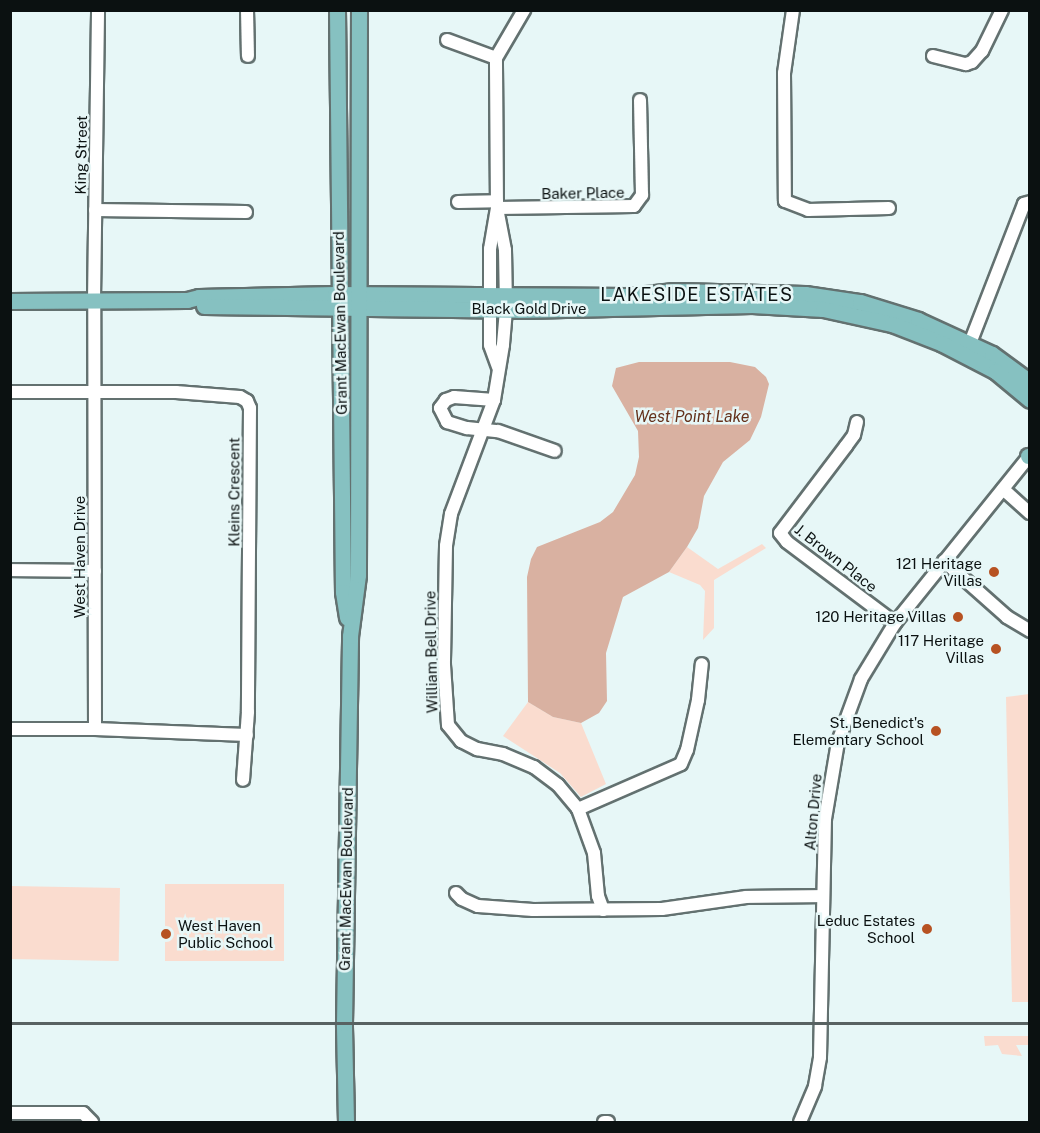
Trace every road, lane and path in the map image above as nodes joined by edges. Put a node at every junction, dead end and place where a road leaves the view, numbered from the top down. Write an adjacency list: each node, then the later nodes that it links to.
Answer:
1 (98, 10): 17 (street, King Street)
2 (248, 10): 9 (street)
3 (337, 10): 21 (main road, Grant MacEwan Boulevard)
4 (359, 10): 22 (main road, Grant MacEwan Boulevard)
5 (524, 10): 11 (street)
6 (793, 10): 16 (street)
7 (1002, 10): 10 (street)
8 (447, 40): 11 (street)
9 (248, 56)
10 (933, 56)
11 (495, 58): 15 (street, William Bell Drive)
12 (639, 100): 15 (street, Baker Place)
13 (458, 202): 15 (street)
14 (1029, 202): 25 (street)
15 (497, 204): 23 (street, William Bell Drive); 24 (street, William Bell Drive)
16 (889, 208)
17 (95, 210): 18 (street); 19 (street, King Street)
18 (246, 212)
19 (94, 300): 20 (main road, Black Gold Drive); 21 (main road, Black Gold Drive); 29 (street, West Haven Drive)
20 (10, 301)
21 (340, 301): 22 (main road, Black Gold Drive); 43 (main road, Grant MacEwan Boulevard)
22 (360, 302): 23 (main road, Black Gold Drive); 43 (main road, Grant MacEwan Boulevard)
23 (490, 302): 24 (main road, Black Gold Drive); 26 (street, William Bell Drive)
24 (506, 302): 25 (main road, Black Gold Drive); 26 (street, William Bell Drive)
25 (968, 349): 27 (main road, Black Gold Drive); 31 (main road, Black Gold Drive)
26 (498, 367): 30 (street, William Bell Drive)
27 (1029, 382)
28 (10, 392): 29 (street, Kleins Crescent)
29 (96, 392): 40 (street, West Haven Drive); 47 (street, Kleins Crescent)
30 (494, 400): 33 (street, William Bell Drive); 33 (street)
31 (1029, 400)
32 (857, 422): 41 (street, J. Brown Place)
33 (485, 428): 34 (street); 49 (street, William Bell Drive)
34 (555, 451)
35 (1029, 456): 36 (street, Alton Drive)
36 (1004, 489): 37 (street); 38 (street, Alton Drive)
37 (1029, 513)
38 (944, 561): 41 (street, Alton Drive); 42 (street)
39 (10, 570): 40 (street)
40 (95, 571): 46 (street, West Haven Drive)
41 (895, 623): 51 (street, Alton Drive)
42 (1029, 632)
43 (350, 636): 55 (main road, Grant MacEwan Boulevard)
44 (702, 664): 49 (street)
45 (10, 729): 46 (street)
46 (95, 729): 47 (street)
47 (246, 735): 48 (street, Kleins Crescent)
48 (243, 780)
49 (578, 809): 52 (street, William Bell Drive)
50 (456, 893): 52 (street)
51 (823, 896): 52 (street); 56 (street, Alton Drive)
52 (603, 910)
53 (10, 1113): 54 (street)
54 (92, 1122)
55 (346, 1122)
56 (800, 1122)

